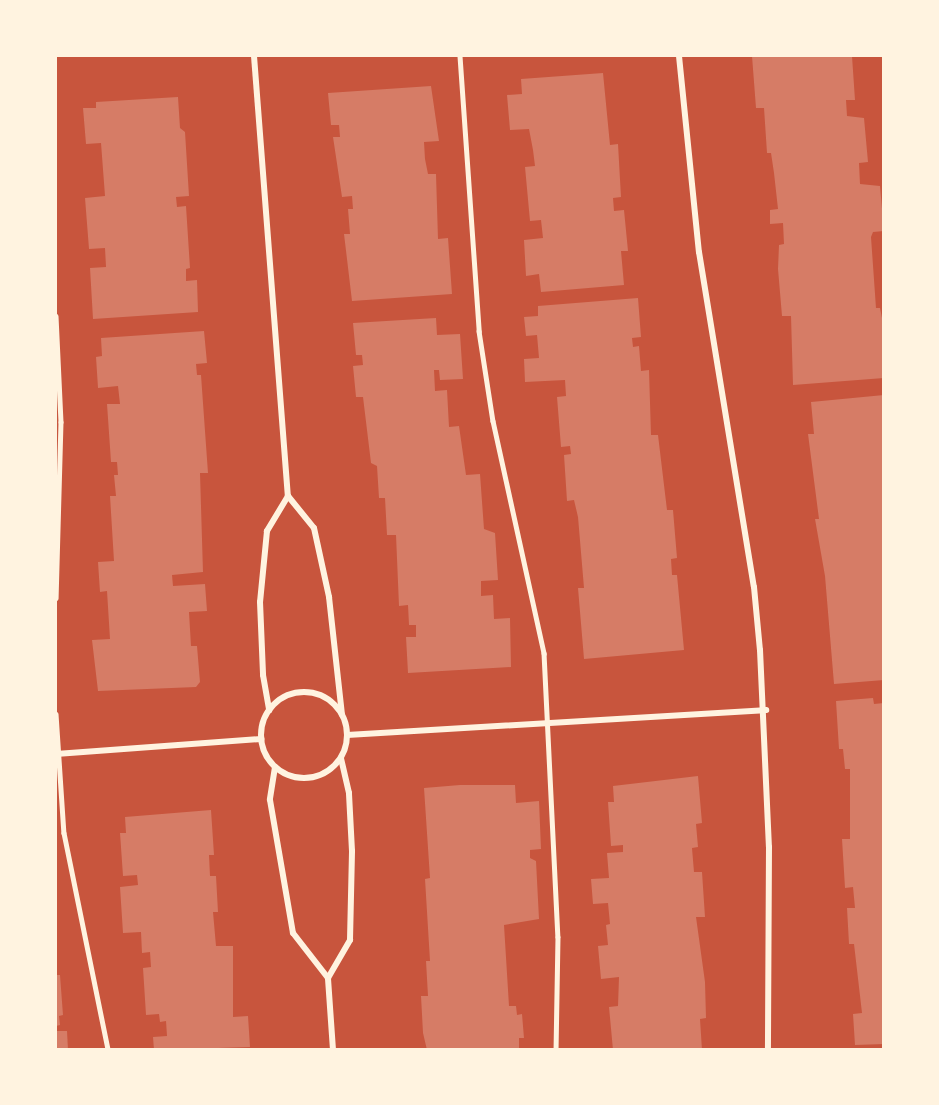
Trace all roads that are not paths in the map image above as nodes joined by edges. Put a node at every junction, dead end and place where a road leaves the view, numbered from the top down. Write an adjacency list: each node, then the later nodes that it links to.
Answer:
1 (254, 56): 5 (street)
2 (460, 56): 11 (lane)
3 (679, 56): 8 (street)
4 (56, 316): 6 (lane)
5 (288, 496): 7 (street); 10 (street)
6 (56, 598)
7 (269, 710): 10 (street); 13 (street)
8 (766, 710): 11 (street); 21 (street)
9 (56, 714): 14 (lane)
10 (343, 716): 12 (street)
11 (550, 723): 12 (street); 20 (lane)
12 (347, 735): 15 (street)
13 (261, 739): 14 (street); 16 (street)
14 (56, 754): 18 (lane)
15 (341, 759): 16 (street); 17 (street)
16 (275, 768): 17 (street)
17 (328, 978): 19 (street)
18 (108, 1050)
19 (333, 1050)
20 (556, 1050)
21 (768, 1050)

